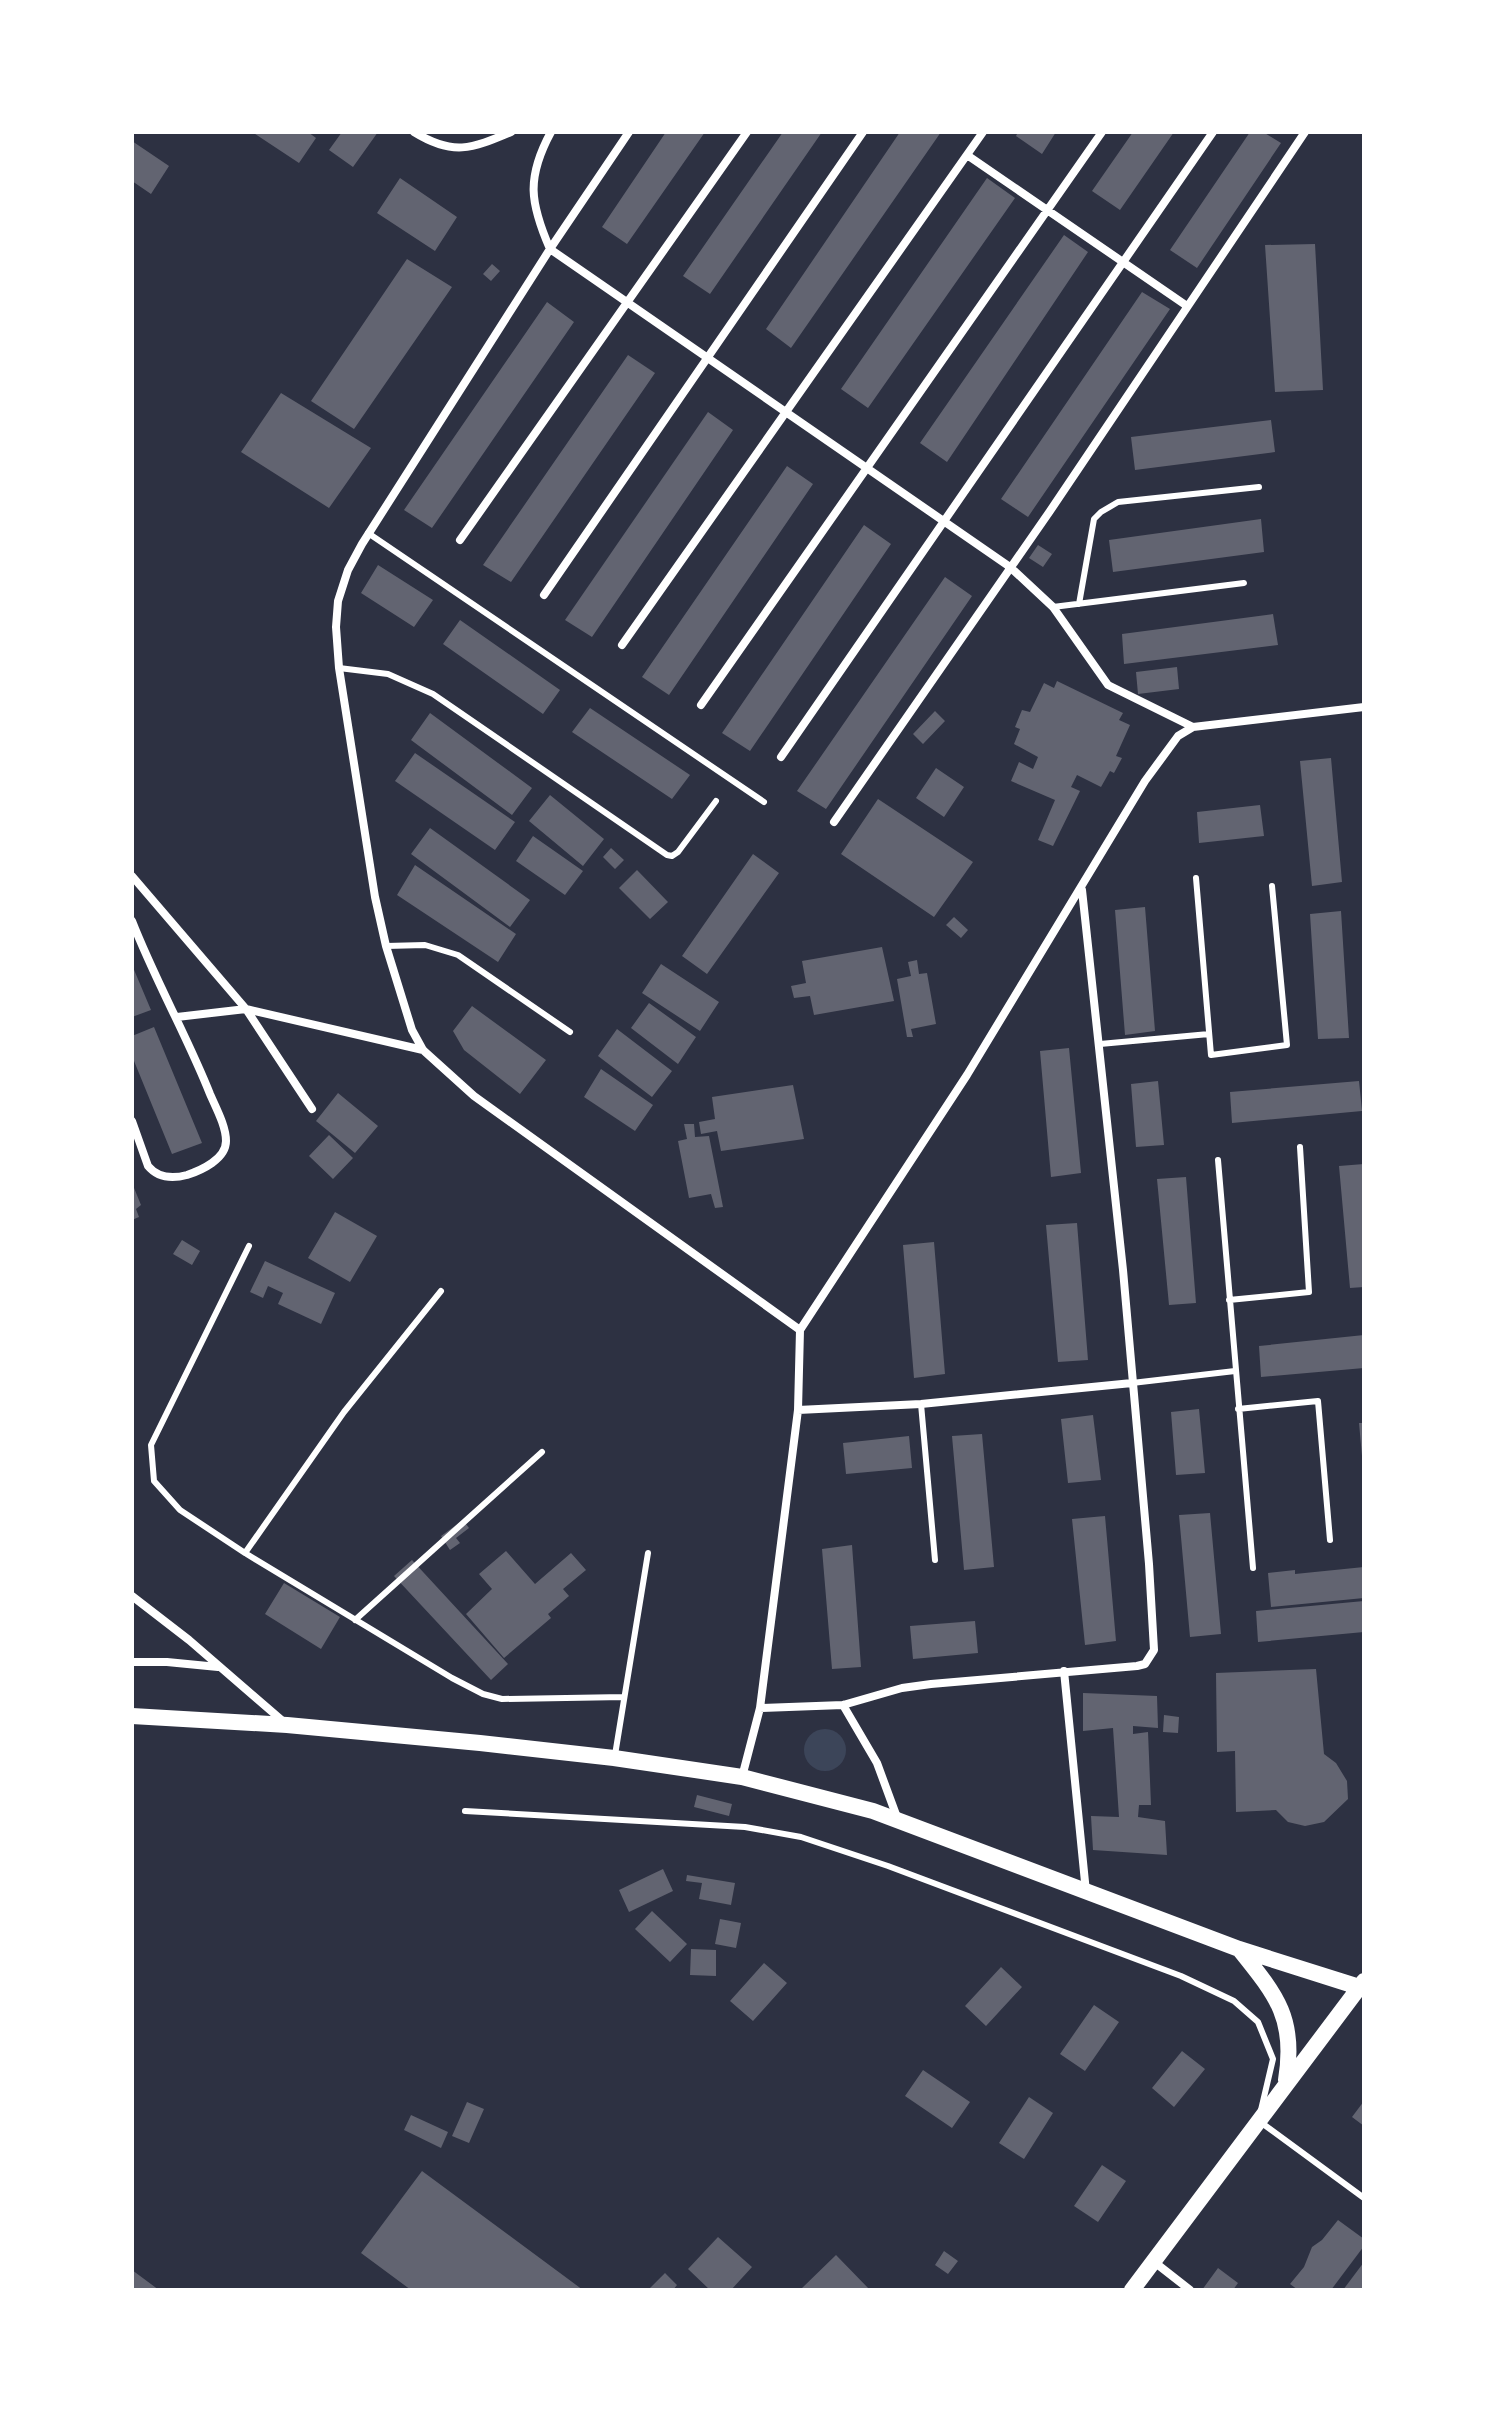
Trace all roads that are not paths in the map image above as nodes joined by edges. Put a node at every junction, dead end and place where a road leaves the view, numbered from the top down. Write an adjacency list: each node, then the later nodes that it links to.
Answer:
1 (414, 132): 2 (street)
2 (511, 132)
3 (551, 132): 13 (street)
4 (629, 132): 13 (street)
5 (747, 132): 15 (street)
6 (863, 132): 17 (street)
7 (983, 132): 11 (street)
8 (1102, 132): 12 (street)
9 (1213, 132): 14 (street)
10 (1305, 132): 16 (street)
11 (967, 155): 12 (street); 18 (street)
12 (1048, 210): 14 (street); 19 (street)
13 (550, 249): 15 (street); 22 (street)
14 (1123, 263): 16 (street); 21 (street)
15 (626, 303): 17 (street); 23 (street)
16 (1187, 306): 24 (street)
17 (706, 358): 18 (street); 26 (street)
18 (784, 412): 19 (street); 29 (street)
19 (867, 467): 21 (street); 31 (street)
20 (1259, 487): 27 (lane)
21 (945, 522): 24 (street); 34 (street)
22 (368, 533): 30 (street); 36 (lane)
23 (460, 540)
24 (1010, 567): 28 (street); 37 (street)
25 (1244, 583): 27 (lane)
26 (544, 595)
27 (1079, 604): 28 (lane)
28 (1053, 607): 33 (street)
29 (622, 645)
30 (339, 668): 35 (lane); 43 (street)
31 (701, 705)
32 (1364, 707): 33 (street)
33 (1193, 727): 41 (street)
34 (781, 757)
35 (716, 801)
36 (764, 802)
37 (834, 822)
38 (132, 876): 44 (street)
39 (1196, 878): 47 (lane)
40 (1272, 886): 47 (lane)
41 (1082, 889): 48 (street); 57 (street)
42 (132, 921): 45 (street)
43 (386, 946): 46 (lane); 49 (street)
44 (246, 1009): 45 (street); 49 (street); 50 (street)
45 (177, 1017): 51 (street)
46 (570, 1032)
47 (1209, 1034): 48 (lane)
48 (1100, 1044): 59 (street)
49 (423, 1050): 57 (street)
50 (312, 1109)
51 (132, 1121)
52 (1300, 1147): 56 (lane)
53 (1218, 1160): 56 (lane)
54 (249, 1246): 65 (lane)
55 (441, 1291): 65 (lane)
56 (1229, 1300): 58 (lane)
57 (800, 1330): 62 (street)
58 (1235, 1371): 59 (lane); 61 (lane)
59 (1132, 1383): 60 (street); 73 (street)
60 (921, 1404): 62 (street); 67 (lane)
61 (1238, 1409): 64 (lane); 68 (lane)
62 (798, 1410): 76 (street)
63 (542, 1452): 70 (lane)
64 (1330, 1540)
65 (245, 1553): 70 (lane)
66 (648, 1553): 74 (lane)
67 (935, 1560)
68 (1253, 1568)
69 (132, 1596): 72 (street)
70 (355, 1620): 74 (lane)
71 (132, 1662): 72 (street)
72 (219, 1667): 78 (street)
73 (1064, 1671): 75 (street); 83 (street)
74 (624, 1697): 79 (lane)
75 (843, 1705): 76 (street); 82 (street)
76 (760, 1708): 80 (street)
77 (132, 1716): 78 (main road)
78 (287, 1725): 79 (main road)
79 (614, 1758): 80 (main road)
80 (742, 1777): 82 (main road)
81 (465, 1811): 87 (lane)
82 (899, 1820): 83 (main road)
83 (1086, 1893): 84 (main road)
84 (1239, 1949): 85 (main road); 86 (main road)
85 (1362, 1985): 86 (main road)
86 (1286, 2084): 87 (main road)
87 (1259, 2120): 88 (lane); 89 (main road)
88 (1364, 2198)
89 (1153, 2261): 90 (main road); 91 (street)
90 (1132, 2290)
91 (1190, 2290)

